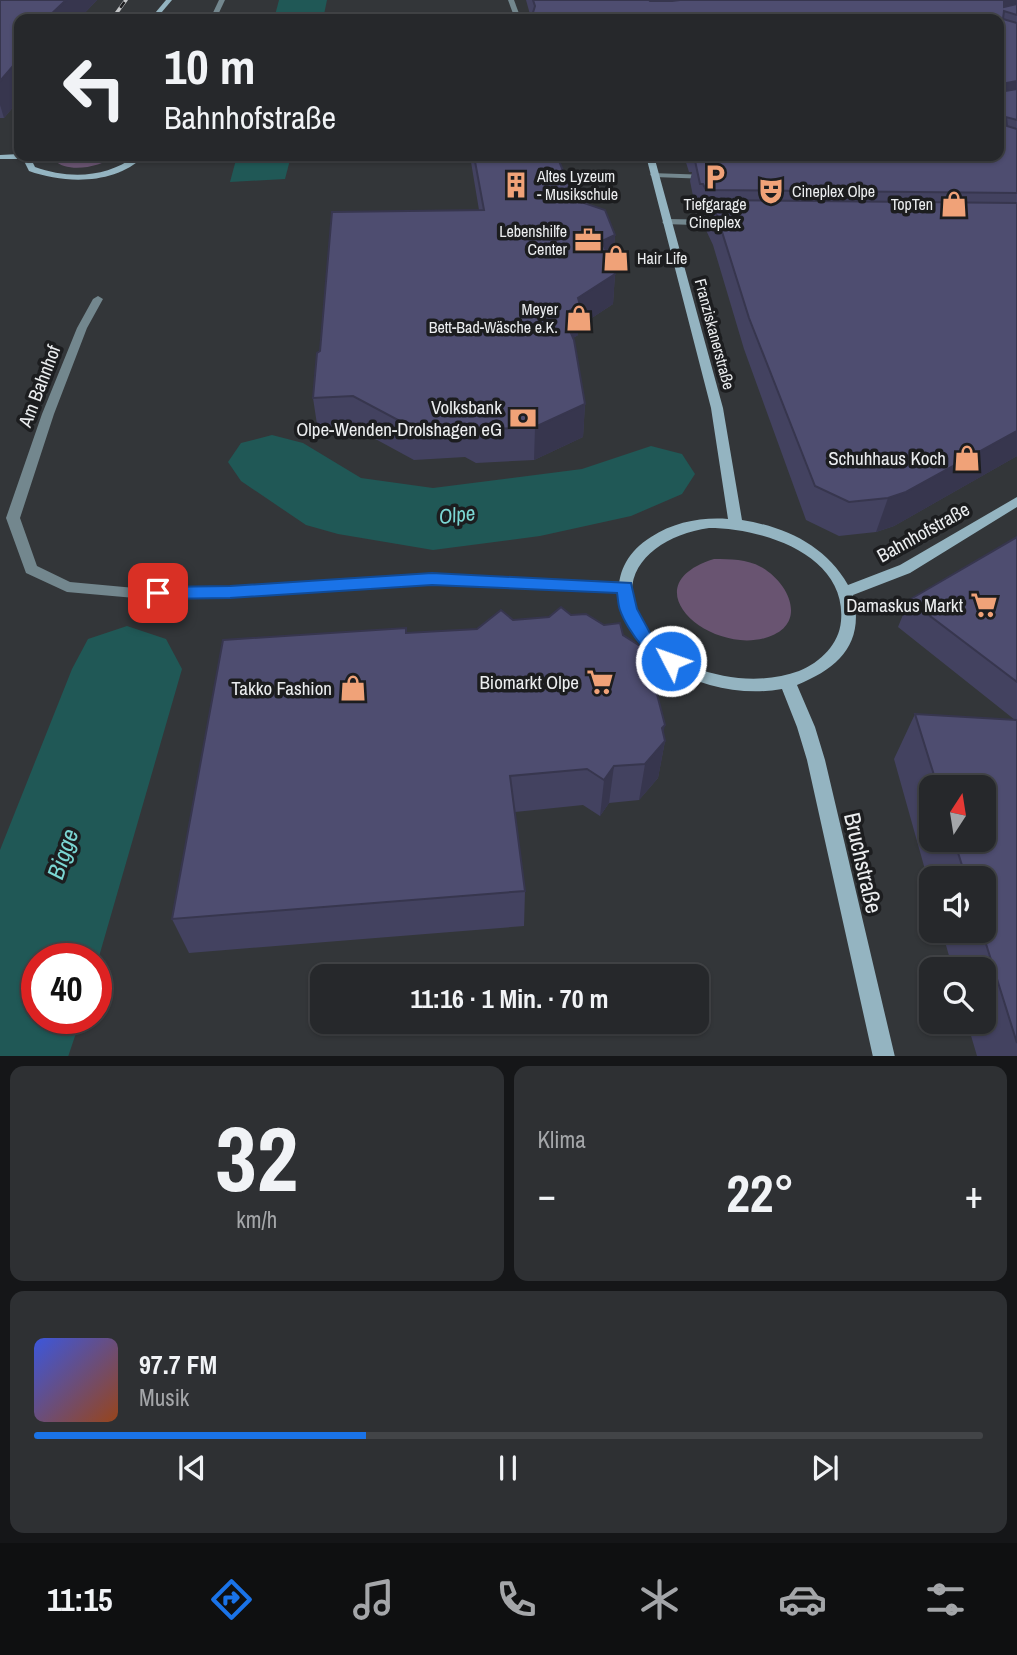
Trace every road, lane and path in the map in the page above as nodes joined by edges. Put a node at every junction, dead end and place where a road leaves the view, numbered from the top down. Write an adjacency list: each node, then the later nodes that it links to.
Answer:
1 (169, 0): 2 (street)
2 (157, 14)
3 (30, 161): 4 (street)
4 (132, 161)
5 (651, 161): 6 (street, Franziskanerstraße)
6 (654, 175): 7 (street); 8 (street, Franziskanerstraße)
7 (715, 177)
8 (667, 222): 9 (street); 12 (street, Franziskanerstraße)
9 (730, 223)
10 (99, 299): 13 (street, Am Bahnhof)
11 (1017, 501): 14 (street, Bahnhofstraße)
12 (736, 524): 13 (street); 14 (street)
13 (625, 587): 15 (street)
14 (846, 592): 15 (street)
15 (787, 682): 16 (street, Bruchstraße)
16 (884, 1056)

